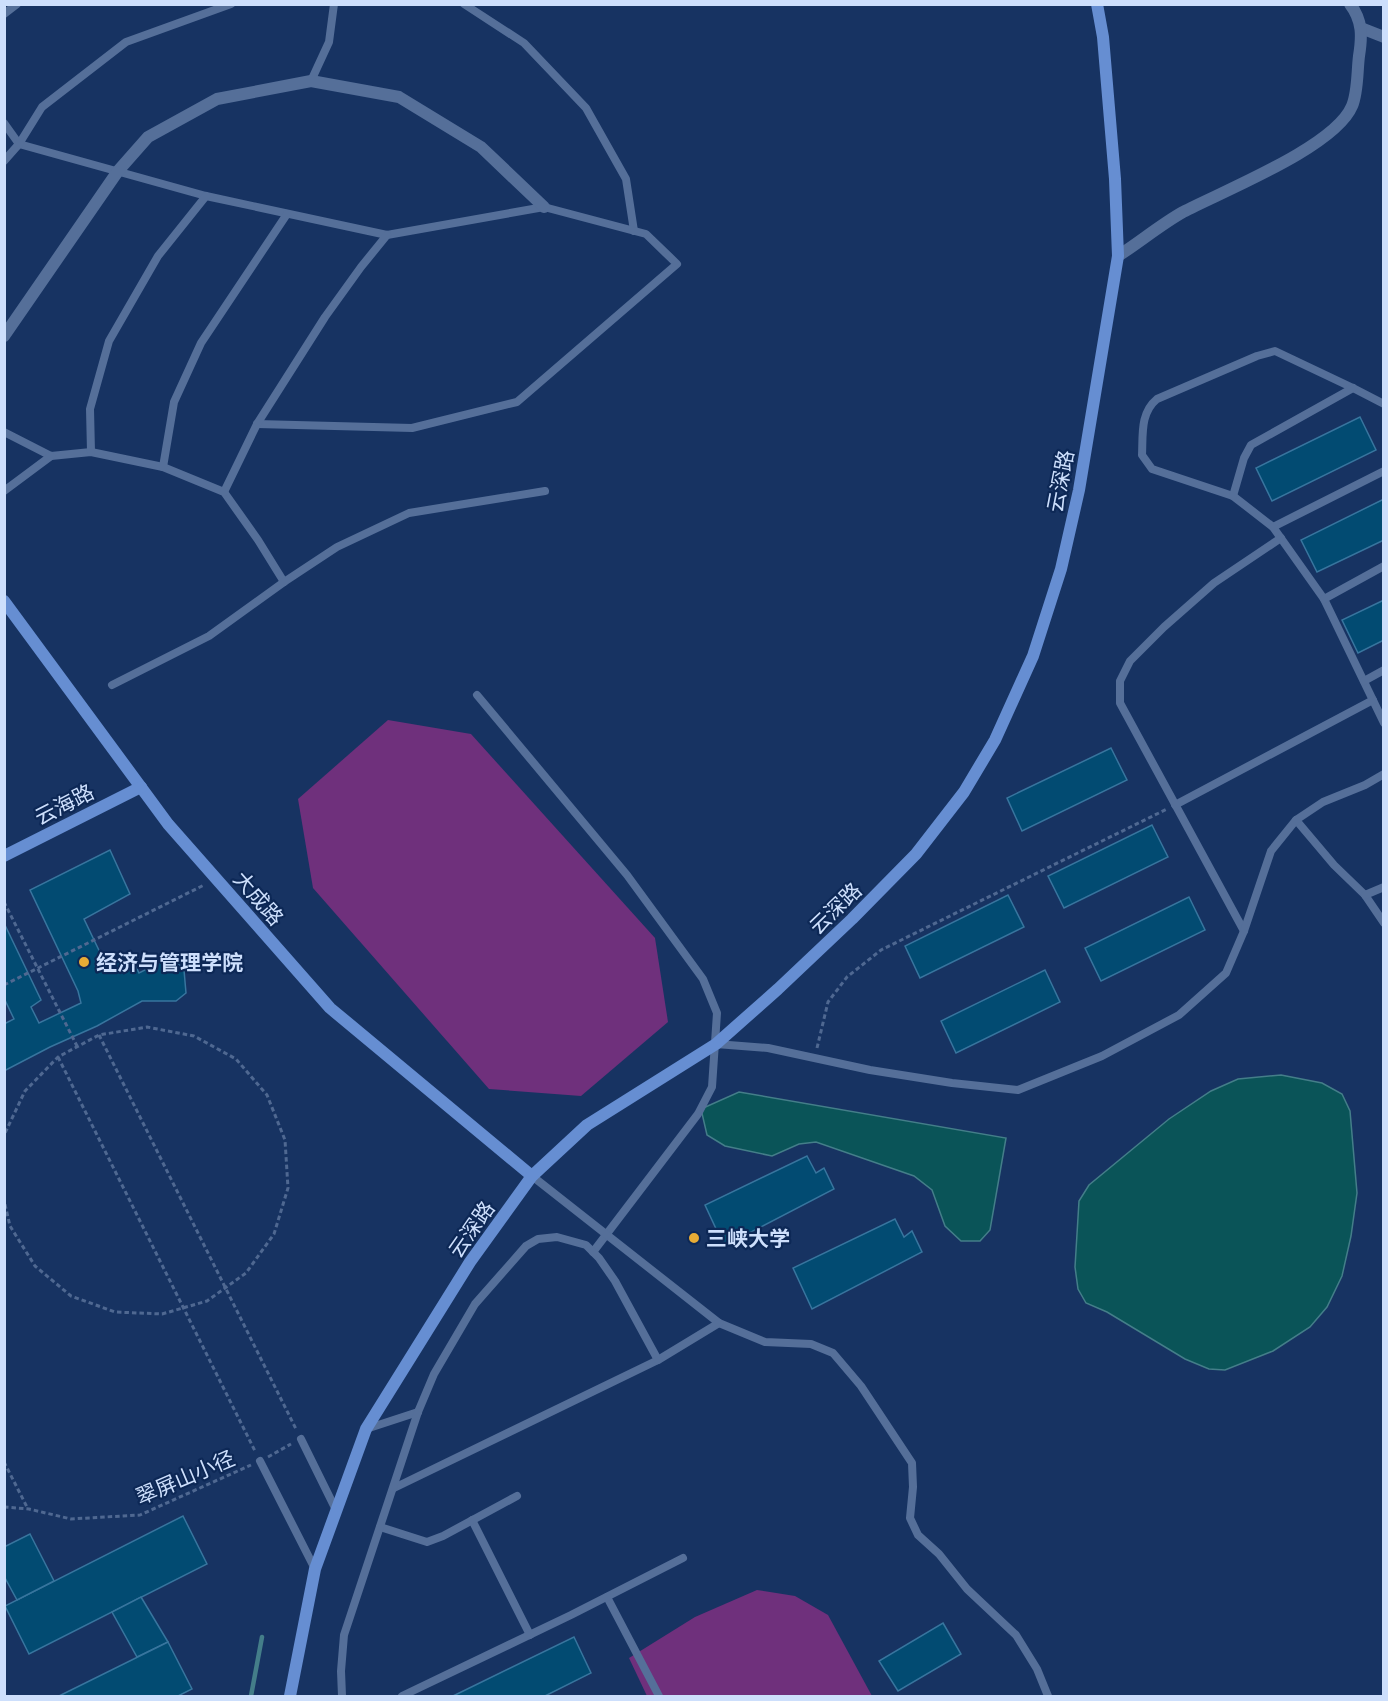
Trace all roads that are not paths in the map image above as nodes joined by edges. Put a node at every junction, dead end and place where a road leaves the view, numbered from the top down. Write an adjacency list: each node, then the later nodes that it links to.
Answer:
1 (17, 4): 7 (lane)
2 (231, 4): 12 (lane)
3 (334, 4): 10 (lane)
4 (464, 4): 18 (lane)
5 (1097, 4): 20 (street, 云深路)
6 (1350, 4): 8 (street)
7 (4, 14)
8 (1361, 28): 9 (street); 20 (street)
9 (1383, 37)
10 (311, 81): 14 (street); 16 (street)
11 (4, 123): 12 (lane)
12 (19, 144): 13 (lane); 14 (lane)
13 (4, 161)
14 (118, 171): 15 (lane); 21 (street)
15 (206, 196): 17 (lane); 26 (lane)
16 (544, 207): 18 (lane); 19 (lane)
17 (287, 214): 19 (lane); 28 (lane)
18 (634, 231): 24 (lane)
19 (387, 235): 24 (lane)
20 (1118, 256): 55 (street, 云深路)
21 (4, 336)
22 (1353, 388): 23 (lane); 33 (lane); 33 (lane)
23 (1383, 404)
24 (257, 424): 32 (lane)
25 (4, 432): 27 (lane)
26 (91, 452): 27 (lane); 28 (lane)
27 (51, 456): 30 (lane)
28 (163, 467): 32 (lane)
29 (1383, 471): 34 (lane)
30 (4, 491)
31 (545, 491): 37 (lane)
32 (224, 492): 37 (lane)
33 (1233, 496): 34 (lane)
34 (1273, 527): 35 (lane)
35 (1281, 538): 38 (lane); 48 (lane)
36 (1383, 566): 38 (lane)
37 (284, 582): 42 (lane)
38 (1324, 599): 41 (lane)
39 (4, 601): 47 (street, 大成路)
40 (1383, 670): 41 (lane)
41 (1364, 681): 44 (lane)
42 (112, 685)
43 (477, 695): 55 (lane)
44 (1373, 700): 45 (lane); 48 (lane)
45 (1383, 723)
46 (1383, 774): 49 (lane)
47 (141, 787): 50 (street, 云海路); 56 (street, 大成路)
48 (1175, 805): 54 (lane)
49 (1296, 820): 52 (lane); 54 (lane)
50 (4, 856)
51 (1383, 887): 52 (lane)
52 (1365, 895): 53 (lane)
53 (1383, 923)
54 (1244, 931): 55 (lane)
55 (716, 1044): 56 (street, 云深路); 57 (lane)
56 (532, 1176): 57 (lane); 62 (street, 云深路)
57 (606, 1234): 58 (lane); 59 (lane)
58 (593, 1252): 60 (lane); 61 (lane)
59 (718, 1323): 60 (lane); 78 (lane)
60 (658, 1359): 65 (lane)
61 (418, 1412): 62 (lane); 65 (lane)
62 (366, 1429): 67 (street, 云深路)
63 (301, 1439): 67 (lane)
64 (260, 1461): 71 (lane)
65 (394, 1488): 69 (lane)
66 (517, 1496): 68 (lane)
67 (336, 1510): 71 (street, 云深路)
68 (472, 1520): 69 (lane); 73 (lane)
69 (380, 1527): 75 (lane)
70 (683, 1558): 72 (lane)
71 (315, 1569): 74 (street, 云深路)
72 (607, 1597): 73 (lane); 77 (lane)
73 (530, 1635): 76 (lane)
74 (290, 1696)
75 (342, 1696)
76 (402, 1696)
77 (659, 1696)
78 (1048, 1696)

